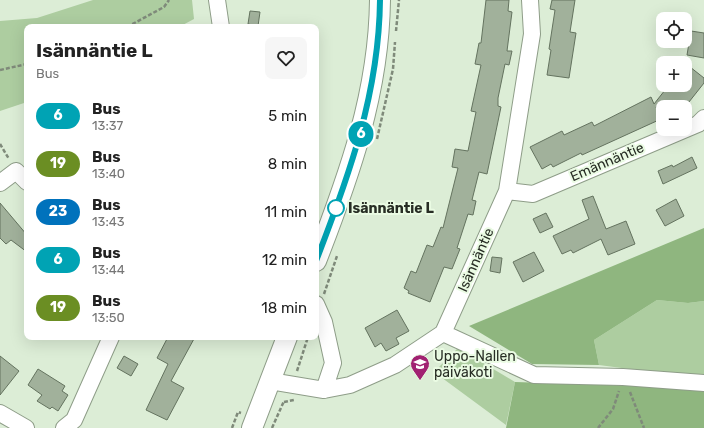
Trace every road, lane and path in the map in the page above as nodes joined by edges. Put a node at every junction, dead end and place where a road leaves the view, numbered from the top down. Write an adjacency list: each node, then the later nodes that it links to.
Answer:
1 (169, 0): 5 (path)
2 (217, 0): 6 (street)
3 (380, 0): 13 (main road)
4 (530, 0): 12 (street, Isännäntie)
5 (133, 24)
6 (221, 24)
7 (24, 65): 8 (path)
8 (0, 70)
9 (704, 118): 12 (street, Emännäntie)
10 (24, 179): 11 (street)
11 (0, 183)
12 (507, 191): 15 (street, Isännäntie)
13 (319, 253)
14 (319, 311): 21 (street)
15 (443, 333): 18 (street); 21 (street)
16 (110, 340): 25 (street)
17 (286, 340): 19 (main road)
18 (623, 377): 20 (street); 28 (path); 29 (path)
19 (270, 380): 21 (street); 27 (main road)
20 (704, 382)
21 (324, 390)
22 (238, 412): 26 (path)
23 (0, 413): 24 (street)
24 (26, 428)
25 (64, 428)
26 (232, 428)
27 (252, 428)
28 (598, 428)
29 (644, 428)

